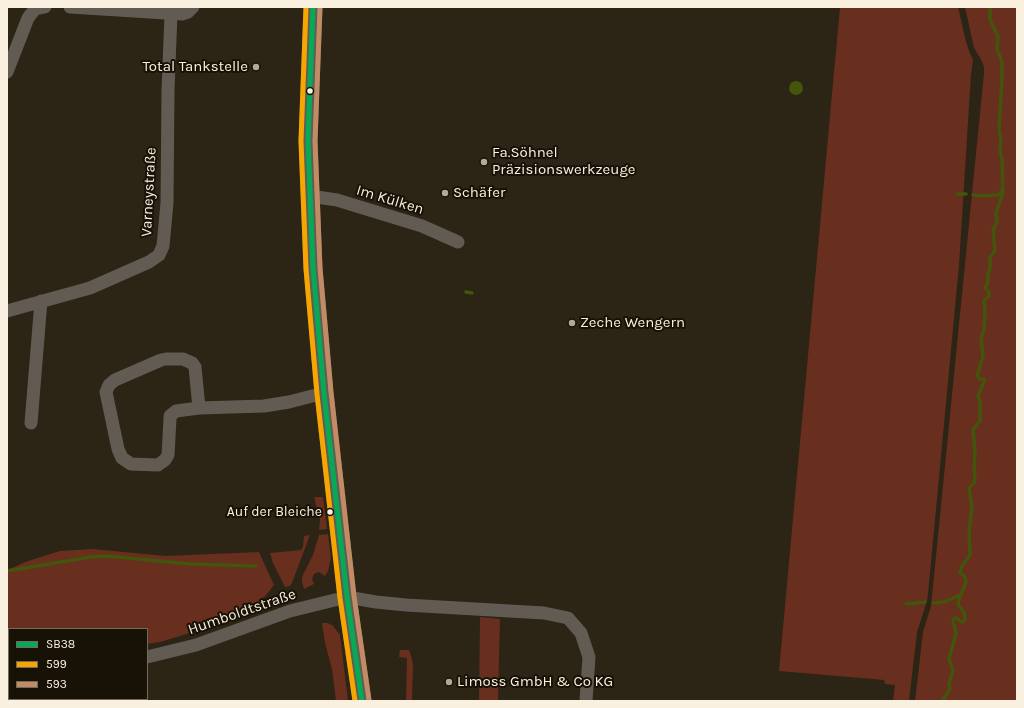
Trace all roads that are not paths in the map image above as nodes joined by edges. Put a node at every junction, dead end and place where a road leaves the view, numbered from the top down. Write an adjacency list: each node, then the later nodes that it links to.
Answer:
1 (70, 7): 5 (street)
2 (193, 7): 5 (street)
3 (313, 7): 7 (main road)
4 (40, 8): 6 (street)
5 (171, 14): 9 (street, Varneystraße)
6 (7, 72)
7 (310, 196): 8 (street, Im Külken); 11 (main road)
8 (458, 242)
9 (42, 302): 10 (street, Varneystraße); 13 (street)
10 (7, 310)
11 (324, 393): 12 (street); 14 (main road)
12 (199, 408): 12 (street)
13 (31, 423)
14 (347, 597): 15 (street, Humboldtstraße); 16 (main road); 17 (street)
15 (148, 657)
16 (362, 701)
17 (586, 701)

